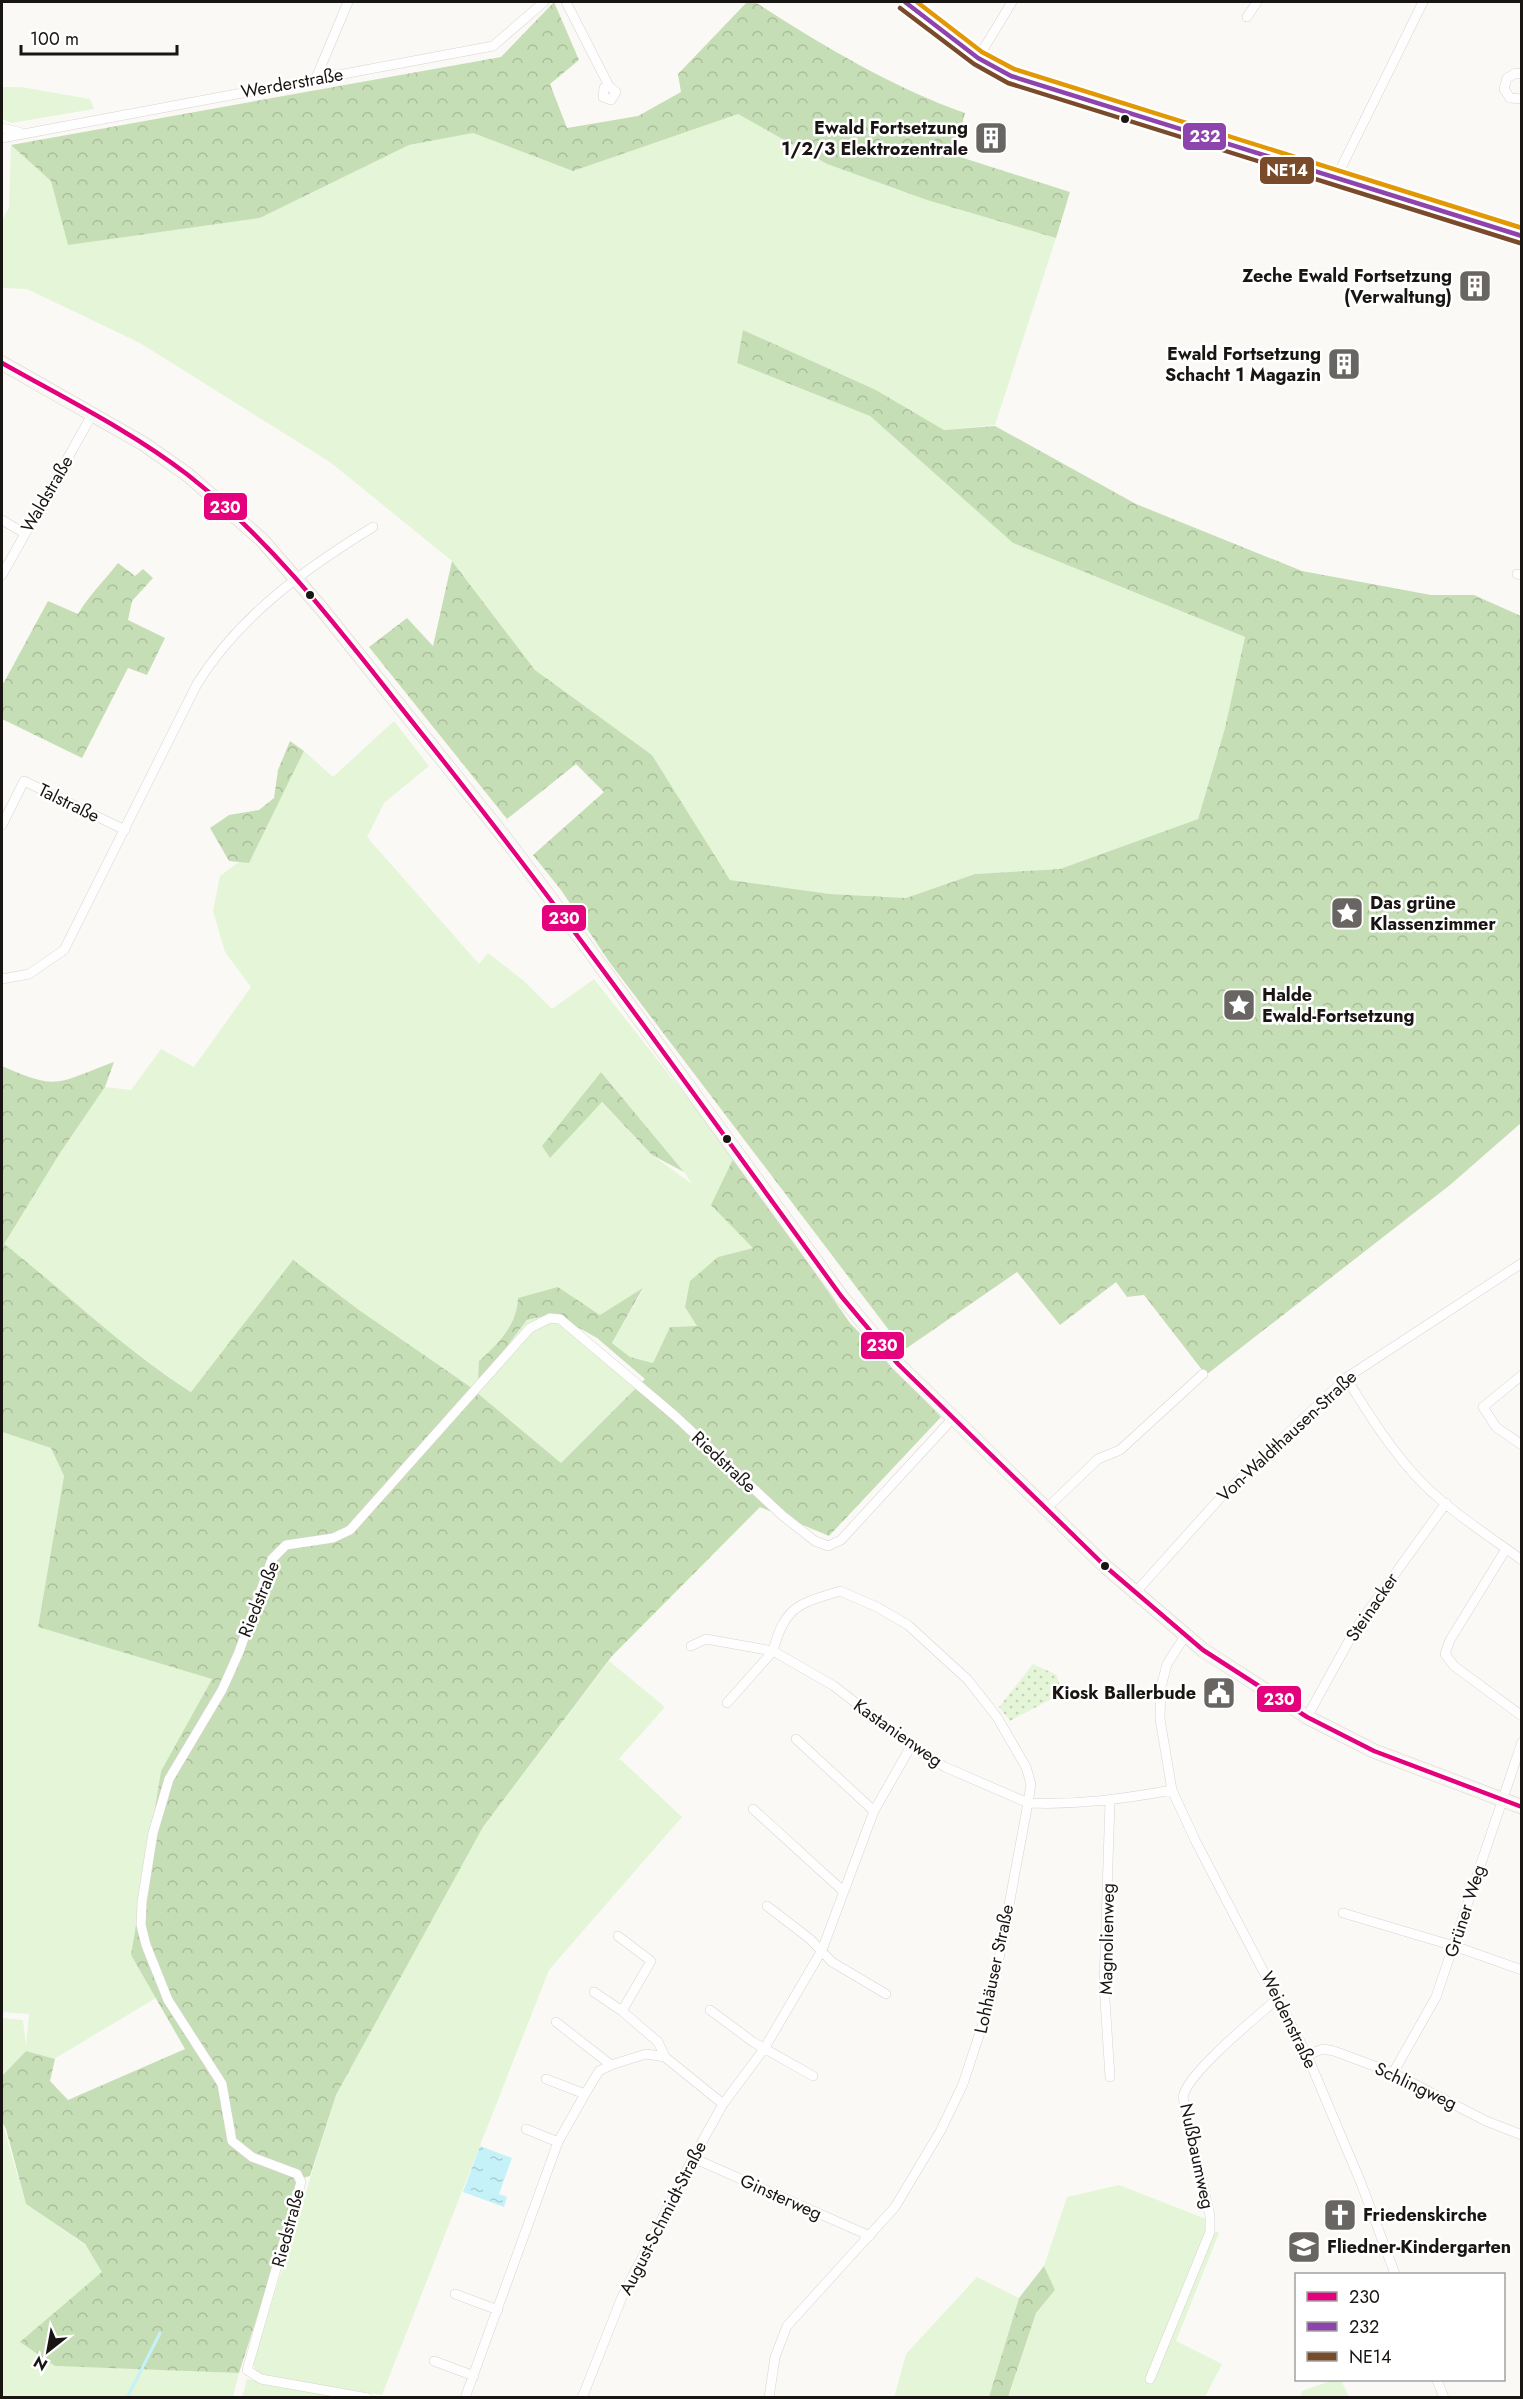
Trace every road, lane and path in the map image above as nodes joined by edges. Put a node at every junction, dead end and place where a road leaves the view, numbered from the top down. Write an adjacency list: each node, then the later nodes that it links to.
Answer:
1 (348, 2): 11 (street)
2 (544, 2): 11 (street, Werderstraße)
3 (566, 2): 12 (street)
4 (905, 2): 9 (street)
5 (1012, 2): 9 (street)
6 (1257, 2): 8 (street)
7 (1423, 2): 17 (street)
8 (1247, 17)
9 (978, 58): 17 (street)
10 (1521, 74): 13 (street)
11 (316, 78): 15 (street, Werderstraße)
12 (609, 86)
13 (1521, 99)
14 (2, 128): 15 (street, Werderstraße)
15 (24, 133): 16 (street, Werderstraße)
16 (2, 138)
17 (1336, 178): 18 (street)
18 (1521, 236)
19 (2, 363): 20 (street)
20 (93, 413): 23 (street, Waldstraße); 25 (street)
21 (2, 520): 23 (street)
22 (373, 527): 25 (street)
23 (24, 533): 24 (street, Waldstraße)
24 (2, 575)
25 (297, 579): 27 (street); 33 (street)
26 (2, 825): 27 (street, Talstraße)
27 (125, 830): 28 (street)
28 (2, 979)
29 (1521, 1263): 32 (street, Von-Waldthausen-Straße)
30 (1203, 1374): 36 (street)
31 (1521, 1375): 34 (street)
32 (1346, 1378): 35 (street); 39 (street, Von-Waldthausen-Straße)
33 (954, 1418): 36 (street); 91 (street, Riedstraße)
34 (1521, 1445)
35 (1446, 1503): 37 (street); 45 (street, Steinacker)
36 (1047, 1508): 39 (street)
37 (1506, 1549): 38 (street); 44 (street)
38 (1521, 1560)
39 (1134, 1594): 40 (street)
40 (1185, 1636): 45 (street); 49 (street, Weidenstraße)
41 (692, 1646): 42 (street, Kastanienweg)
42 (773, 1651): 43 (street); 48 (street, Kastanienweg); 52 (street)
43 (727, 1703)
44 (1521, 1716)
45 (1307, 1717): 51 (street)
46 (796, 1739): 55 (street)
47 (1521, 1742): 51 (street, Grüner Weg)
48 (911, 1746): 52 (street, Kastanienweg); 55 (street, August-Schmidt-Straße)
49 (1172, 1790): 50 (street); 65 (street, Weidenstraße)
50 (1110, 1801): 52 (street); 75 (street, Magnolienweg)
51 (1503, 1801): 53 (street); 60 (street, Grüner Weg)
52 (1028, 1803): 83 (street, Lohhäuser Straße)
53 (1521, 1807)
54 (753, 1809): 56 (street)
55 (874, 1811): 56 (street, August-Schmidt-Straße)
56 (842, 1890): 61 (street, August-Schmidt-Straße)
57 (767, 1906): 61 (street)
58 (1343, 1913): 60 (street)
59 (618, 1936): 67 (street)
60 (1454, 1946): 62 (street); 73 (street, Grüner Weg)
61 (822, 1950): 64 (street); 69 (street, August-Schmidt-Straße)
62 (1521, 1970)
63 (594, 1992): 67 (street)
64 (886, 1994)
65 (1278, 1998): 70 (street, Weidenstraße); 89 (street, Nußbaumweg)
66 (710, 2010): 69 (street)
67 (622, 2011): 71 (street)
68 (556, 2022): 72 (street)
69 (764, 2049): 74 (street); 78 (street, August-Schmidt-Straße)
70 (1307, 2055): 73 (street, Schlingweg); 84 (street, Weidenstraße)
71 (665, 2057): 72 (street); 78 (street)
72 (611, 2065): 77 (street)
73 (1393, 2073): 80 (street, Schlingweg)
74 (813, 2076)
75 (1110, 2077)
76 (546, 2079): 77 (street)
77 (585, 2094): 81 (street)
78 (723, 2104): 82 (street, August-Schmidt-Straße)
79 (526, 2129): 81 (street)
80 (1521, 2135)
81 (558, 2142): 86 (street)
82 (693, 2158): 83 (street, Ginsterweg); 93 (street, August-Schmidt-Straße)
83 (870, 2236): 94 (street, Lohhäuser Straße)
84 (1395, 2273)
85 (455, 2294): 86 (street)
86 (498, 2310): 88 (street)
87 (434, 2361): 88 (street)
88 (474, 2376): 92 (street)
89 (1150, 2379)
90 (1438, 2381): 95 (street)
91 (368, 2397)
92 (465, 2397)
93 (582, 2397)
94 (769, 2397)
95 (1444, 2397)

